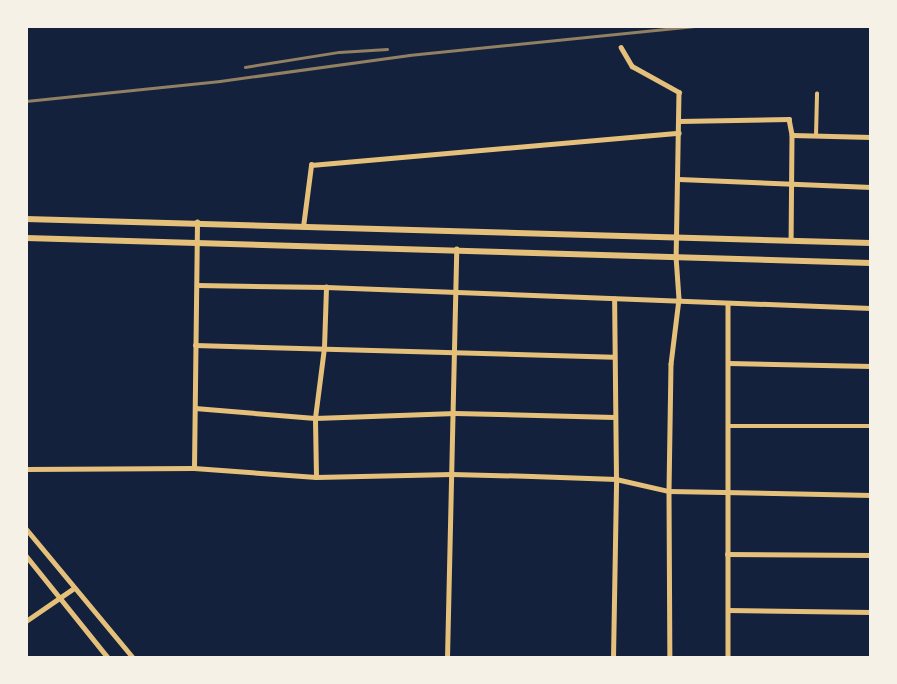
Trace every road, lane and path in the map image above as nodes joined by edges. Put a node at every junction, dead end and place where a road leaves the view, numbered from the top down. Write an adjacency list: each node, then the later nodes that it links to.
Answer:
1 (621, 47): 3 (street)
2 (817, 94): 6 (street)
3 (679, 121): 4 (street); 5 (street)
4 (679, 133): 8 (street); 13 (street)
5 (792, 135): 6 (street); 9 (street)
6 (816, 136): 7 (street)
7 (871, 137)
8 (679, 179): 9 (street); 14 (street)
9 (790, 183): 10 (street); 16 (street)
10 (871, 187)
11 (26, 219): 12 (main road)
12 (197, 222): 13 (main road); 17 (street)
13 (303, 227): 14 (main road)
14 (677, 237): 16 (main road); 20 (street)
15 (26, 238): 17 (main road)
16 (791, 240): 18 (main road)
17 (196, 243): 19 (main road); 22 (street)
18 (871, 243)
19 (456, 249): 20 (main road); 24 (street)
20 (676, 256): 21 (main road); 26 (street)
21 (871, 262)
22 (197, 285): 23 (street); 29 (street)
23 (326, 287): 24 (street); 30 (street)
24 (457, 291): 25 (street); 31 (street)
25 (614, 299): 26 (street); 32 (street)
26 (679, 299): 27 (street); 46 (street)
27 (728, 303): 28 (street); 33 (street)
28 (871, 308)
29 (195, 345): 30 (street); 35 (street)
30 (324, 348): 31 (street); 38 (street)
31 (455, 353): 32 (street); 36 (street)
32 (613, 357): 37 (street)
33 (729, 363): 34 (street); 39 (street)
34 (871, 366)
35 (195, 408): 38 (street); 41 (street)
36 (455, 413): 37 (street); 38 (street); 43 (street)
37 (614, 417): 45 (street)
38 (315, 418): 44 (street)
39 (729, 426): 40 (street); 47 (street)
40 (871, 426)
41 (194, 468): 42 (street); 44 (street)
42 (26, 469)
43 (452, 474): 44 (street); 45 (street); 60 (street)
44 (316, 477)
45 (616, 480): 46 (street); 61 (street)
46 (669, 491): 47 (street); 62 (street)
47 (726, 493): 48 (street); 50 (street)
48 (871, 495)
49 (26, 529): 53 (street)
50 (727, 554): 51 (street); 55 (street)
51 (871, 555)
52 (26, 556): 54 (street)
53 (74, 588): 54 (street); 59 (street)
54 (60, 598): 57 (street); 58 (street)
55 (728, 610): 56 (street); 63 (street)
56 (871, 612)
57 (26, 621)
58 (108, 658)
59 (133, 658)
60 (447, 658)
61 (613, 658)
62 (670, 658)
63 (728, 658)

